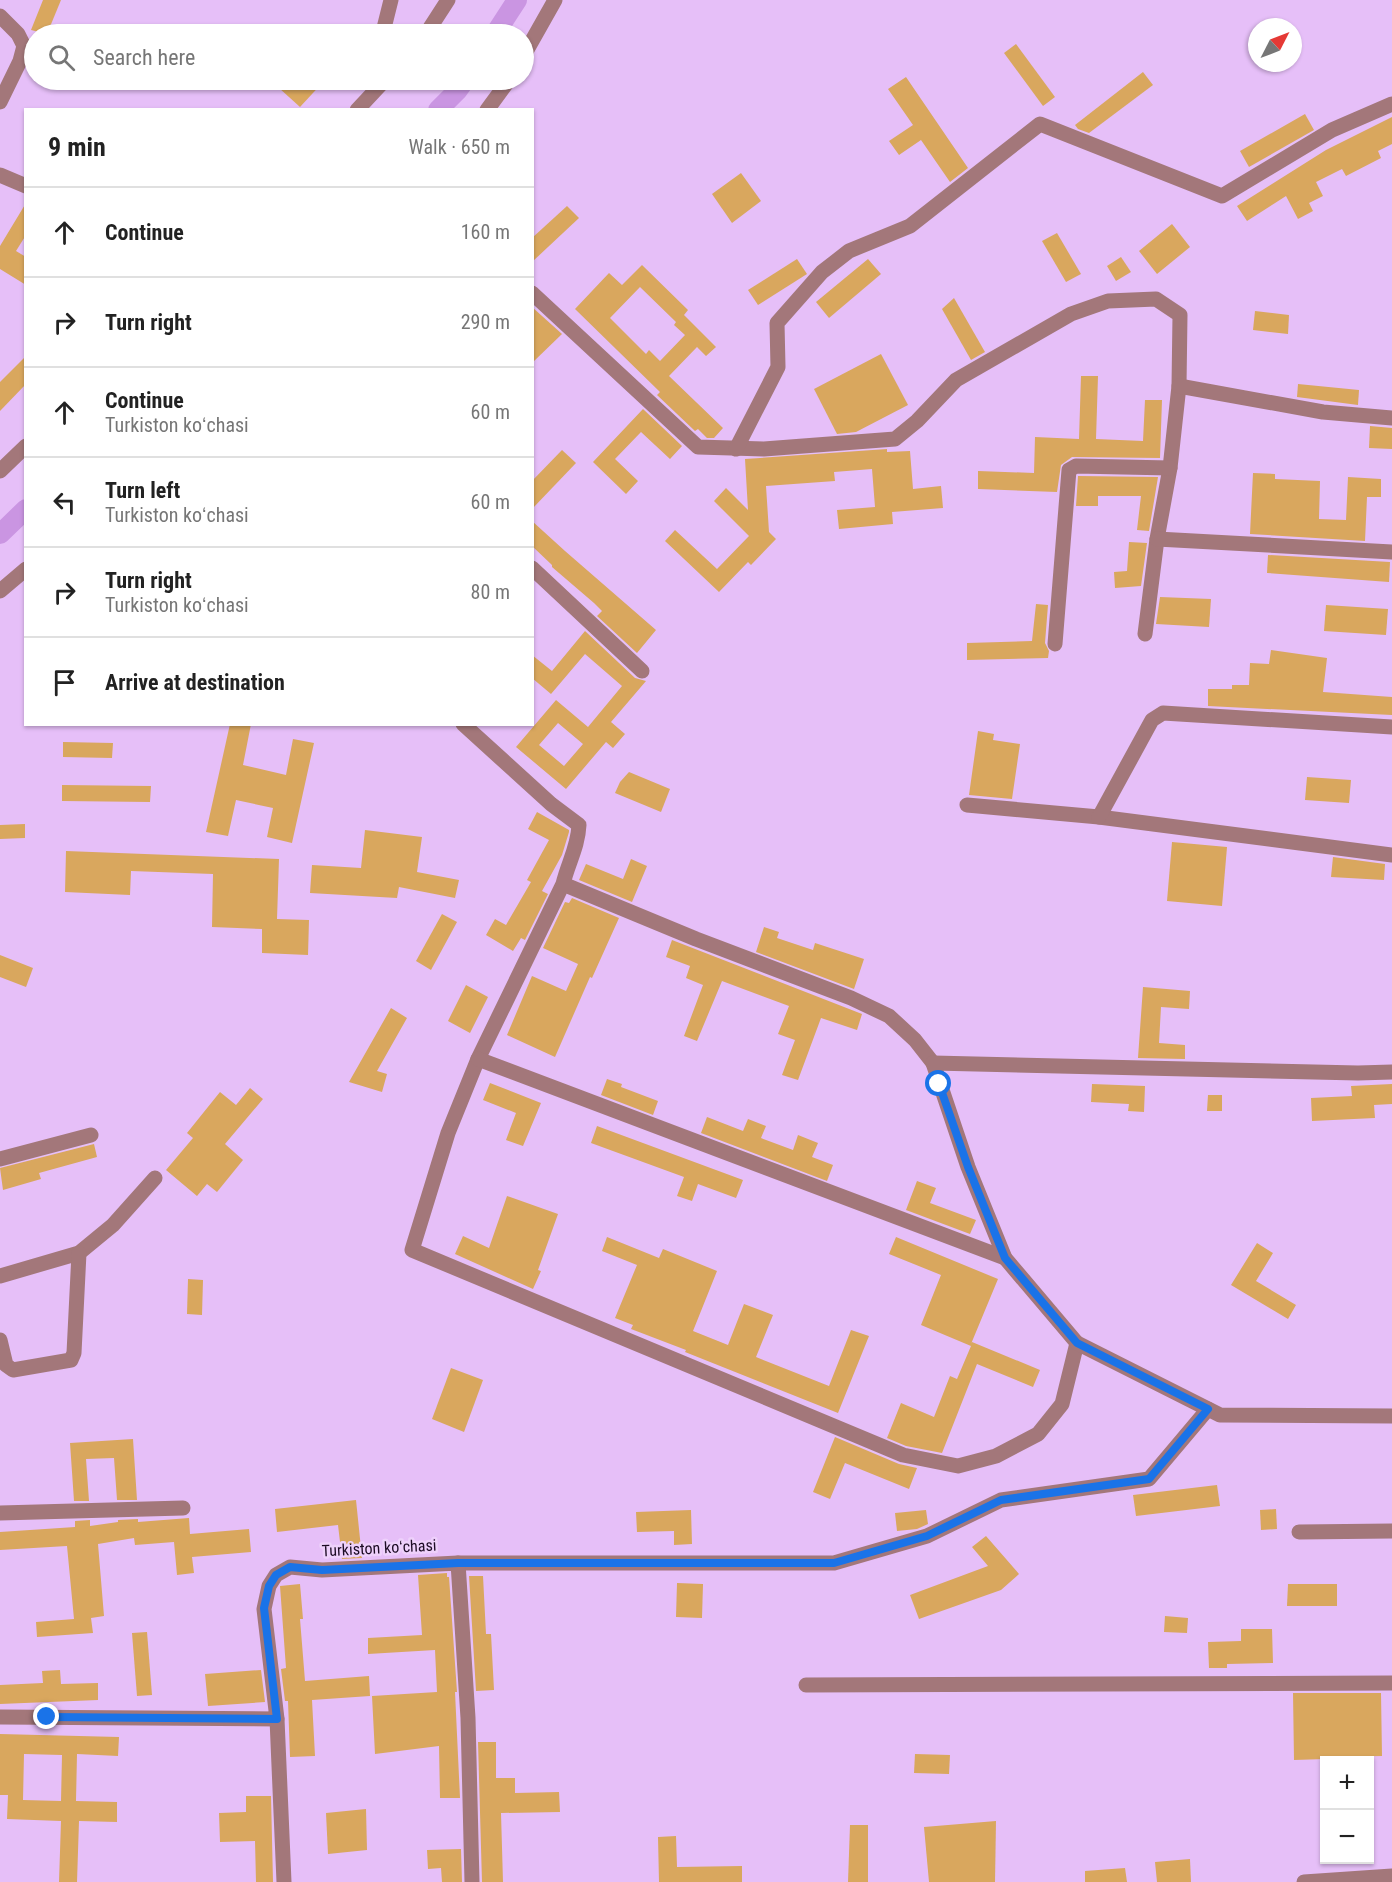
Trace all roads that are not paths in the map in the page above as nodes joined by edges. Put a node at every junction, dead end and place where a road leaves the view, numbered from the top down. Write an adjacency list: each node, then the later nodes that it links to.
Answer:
1 (391, 0): 5 (street)
2 (448, 0): 6 (street)
3 (555, 0): 7 (street)
4 (0, 15): 10 (street)
5 (385, 24)
6 (432, 24)
7 (534, 37)
8 (376, 90): 12 (street)
9 (502, 90): 13 (street)
10 (0, 102)
11 (1392, 104): 20 (street)
12 (359, 108)
13 (488, 108)
14 (0, 175): 15 (street)
15 (24, 185)
16 (534, 295): 20 (street)
17 (1179, 386): 18 (street); 20 (street); 21 (street)
18 (1392, 418)
19 (24, 448): 22 (street)
20 (736, 449)
21 (1170, 468): 23 (street); 29 (street)
22 (0, 471)
23 (1157, 539): 24 (street); 28 (street)
24 (1392, 552)
25 (534, 570): 30 (street)
26 (24, 571): 27 (street)
27 (0, 591)
28 (1145, 634)
29 (1055, 644)
30 (642, 671)
31 (465, 726): 36 (street)
32 (1392, 727): 34 (street)
33 (967, 805): 34 (street)
34 (1099, 817): 35 (street)
35 (1392, 855)
36 (563, 884): 37 (street); 38 (street)
37 (478, 1059): 44 (street); 47 (street)
38 (933, 1063): 39 (street); 44 (street)
39 (1392, 1072)
40 (91, 1135): 41 (street)
41 (0, 1160)
42 (154, 1178): 43 (street)
43 (79, 1253): 45 (street); 46 (street)
44 (1005, 1258): 47 (street)
45 (0, 1276)
46 (0, 1340)
47 (1077, 1343): 48 (street)
48 (1208, 1409): 49 (street); 54 (street)
49 (1392, 1416)
50 (183, 1508): 51 (street)
51 (0, 1513)
52 (1392, 1531): 53 (street)
53 (1299, 1532)
54 (458, 1563): 58 (street, Turkiston koʻchasi); 61 (street, Turkiston koʻchasi)
55 (1392, 1683): 56 (street)
56 (806, 1685)
57 (0, 1717): 58 (street)
58 (277, 1719): 60 (street, Turkiston koʻchasi)
59 (1392, 1876): 62 (street)
60 (284, 1882)
61 (472, 1882)
62 (1304, 1882)

